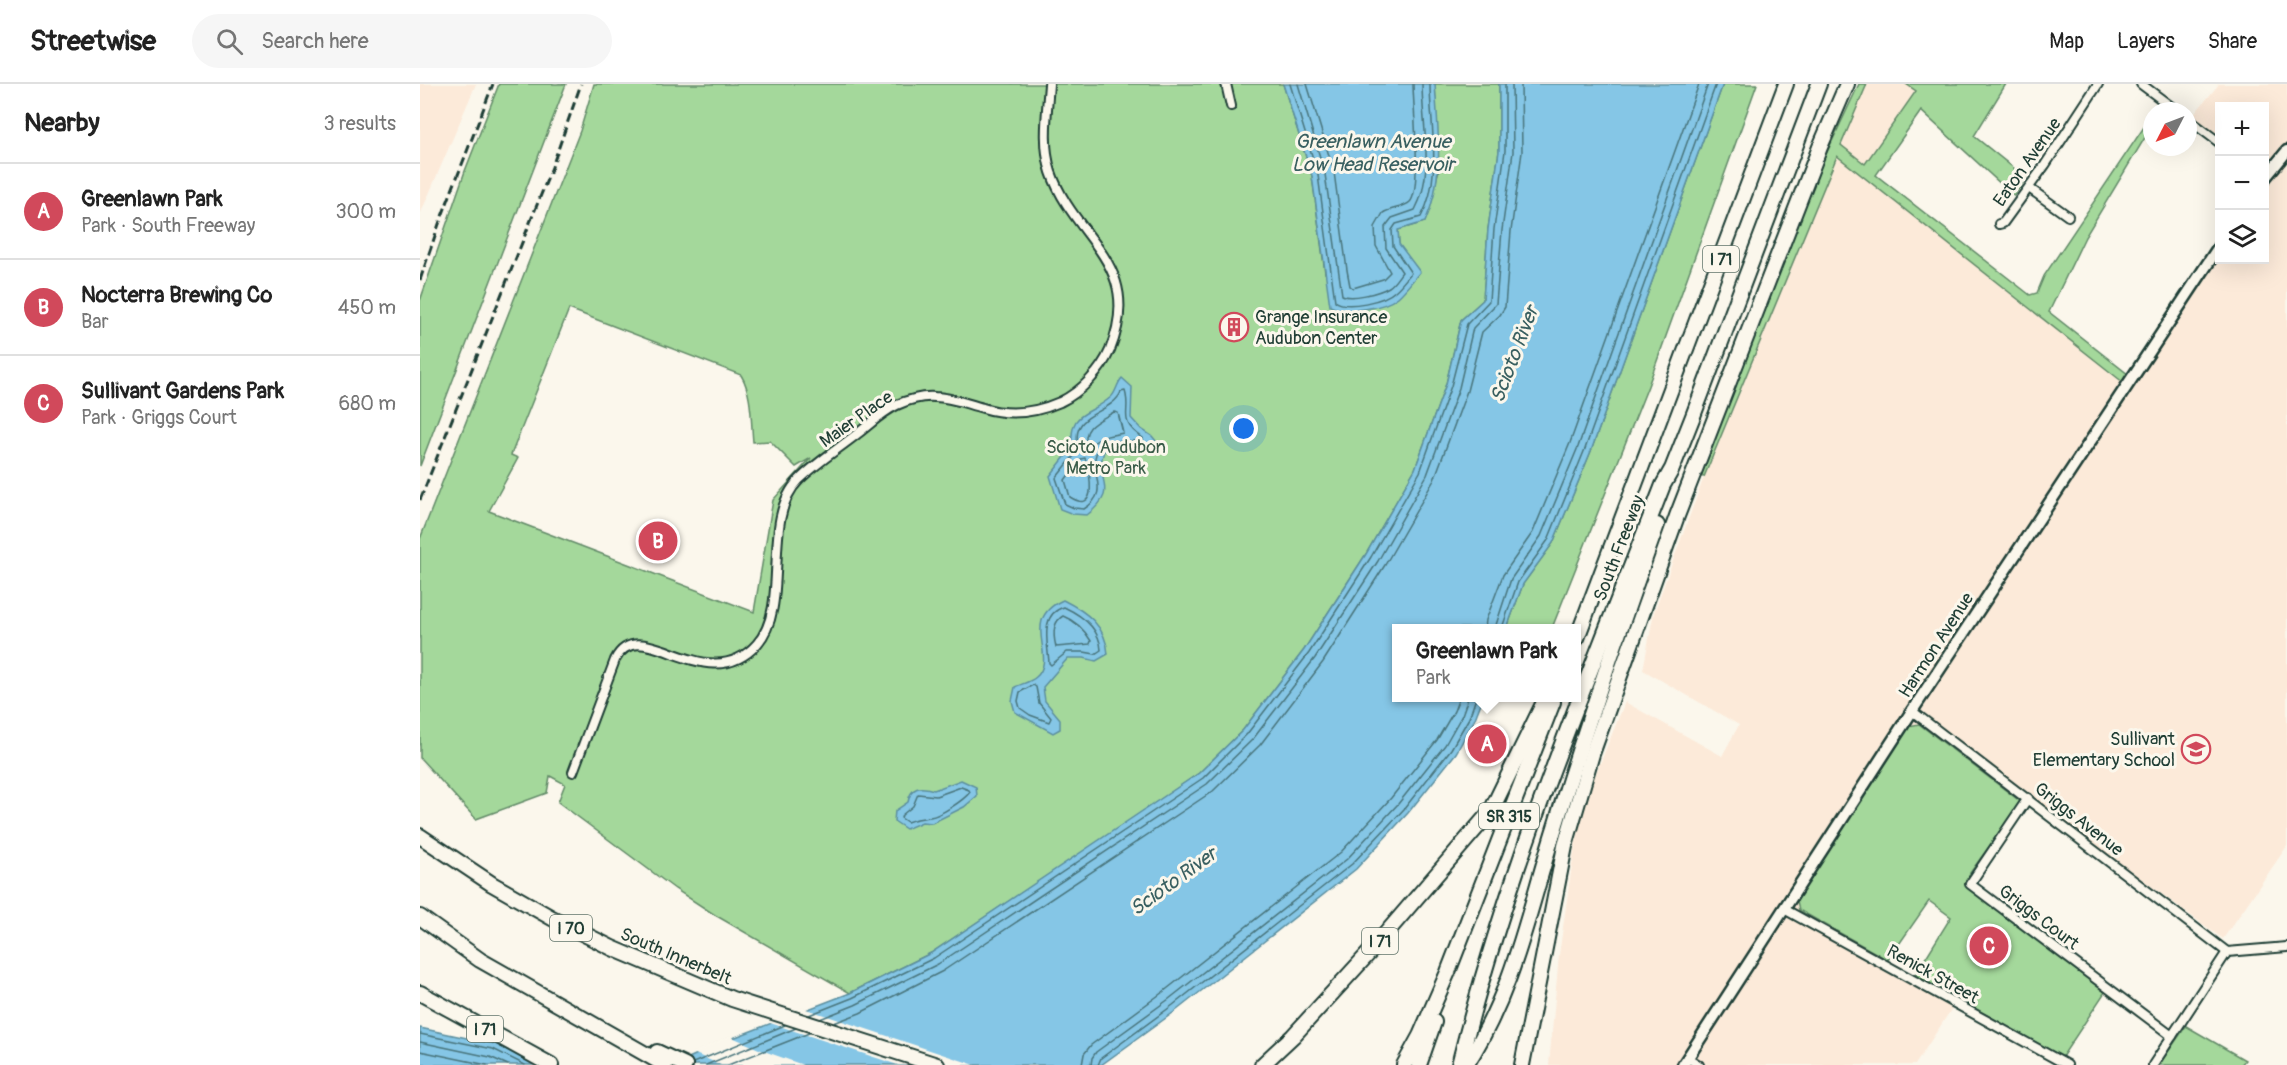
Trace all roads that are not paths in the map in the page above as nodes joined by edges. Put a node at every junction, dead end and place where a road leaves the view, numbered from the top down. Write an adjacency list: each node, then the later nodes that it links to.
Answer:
1 (1049, 84): 29 (street, Maier Place)
2 (1226, 84): 10 (street)
3 (1786, 84): 21 (highway, South Freeway / I 71)
4 (1819, 84): 20 (highway, South Freeway / I 71)
5 (1836, 84): 13 (highway)
6 (1847, 84): 13 (highway)
7 (2098, 84): 16 (street, Eaton Avenue)
8 (2141, 84): 9 (street)
9 (2165, 102)
10 (1231, 106)
11 (2197, 126): 12 (street)
12 (2215, 139)
13 (1820, 147): 50 (highway)
14 (2287, 151): 15 (main road)
15 (2269, 174)
16 (2029, 188): 17 (street); 18 (street, Eaton Avenue)
17 (2068, 216)
18 (1999, 224)
19 (2215, 253): 28 (main road, Harmon Avenue)
20 (1672, 469): 24 (highway, South Freeway / SR 315); 49 (highway, I 71)
21 (1596, 588): 22 (highway, I 71); 23 (highway, South Freeway)
22 (1579, 624)
23 (1581, 627)
24 (1581, 699)
25 (1544, 702): 45 (highway, I 71)
26 (1552, 702): 34 (highway, SR 315)
27 (1580, 702): 48 (highway, South Freeway / SR 315)
28 (1912, 711): 30 (street, Griggs Avenue); 32 (main road, Harmon Avenue)
29 (573, 772)
30 (2028, 798): 36 (street, Griggs Avenue); 39 (street, Griggs Court)
31 (420, 836): 44 (highway, South Innerbelt / I 70)
32 (1784, 909): 40 (main road, Harmon Avenue); 52 (street, Renick Street)
33 (420, 917): 38 (highway)
34 (1463, 935): 46 (highway, SR 315); 47 (highway)
35 (2287, 947): 36 (street)
36 (2227, 952): 39 (street)
37 (420, 993): 41 (highway, I 71)
38 (600, 1029): 42 (highway); 43 (highway)
39 (2172, 1036): 53 (street)
40 (1686, 1061): 51 (street)
41 (551, 1065)
42 (665, 1065)
43 (685, 1065)
44 (937, 1065)
45 (1262, 1065)
46 (1404, 1065)
47 (1419, 1065)
48 (1459, 1065)
49 (1466, 1065)
50 (1522, 1065)
51 (1699, 1065)
52 (2067, 1065)
53 (2153, 1065)

